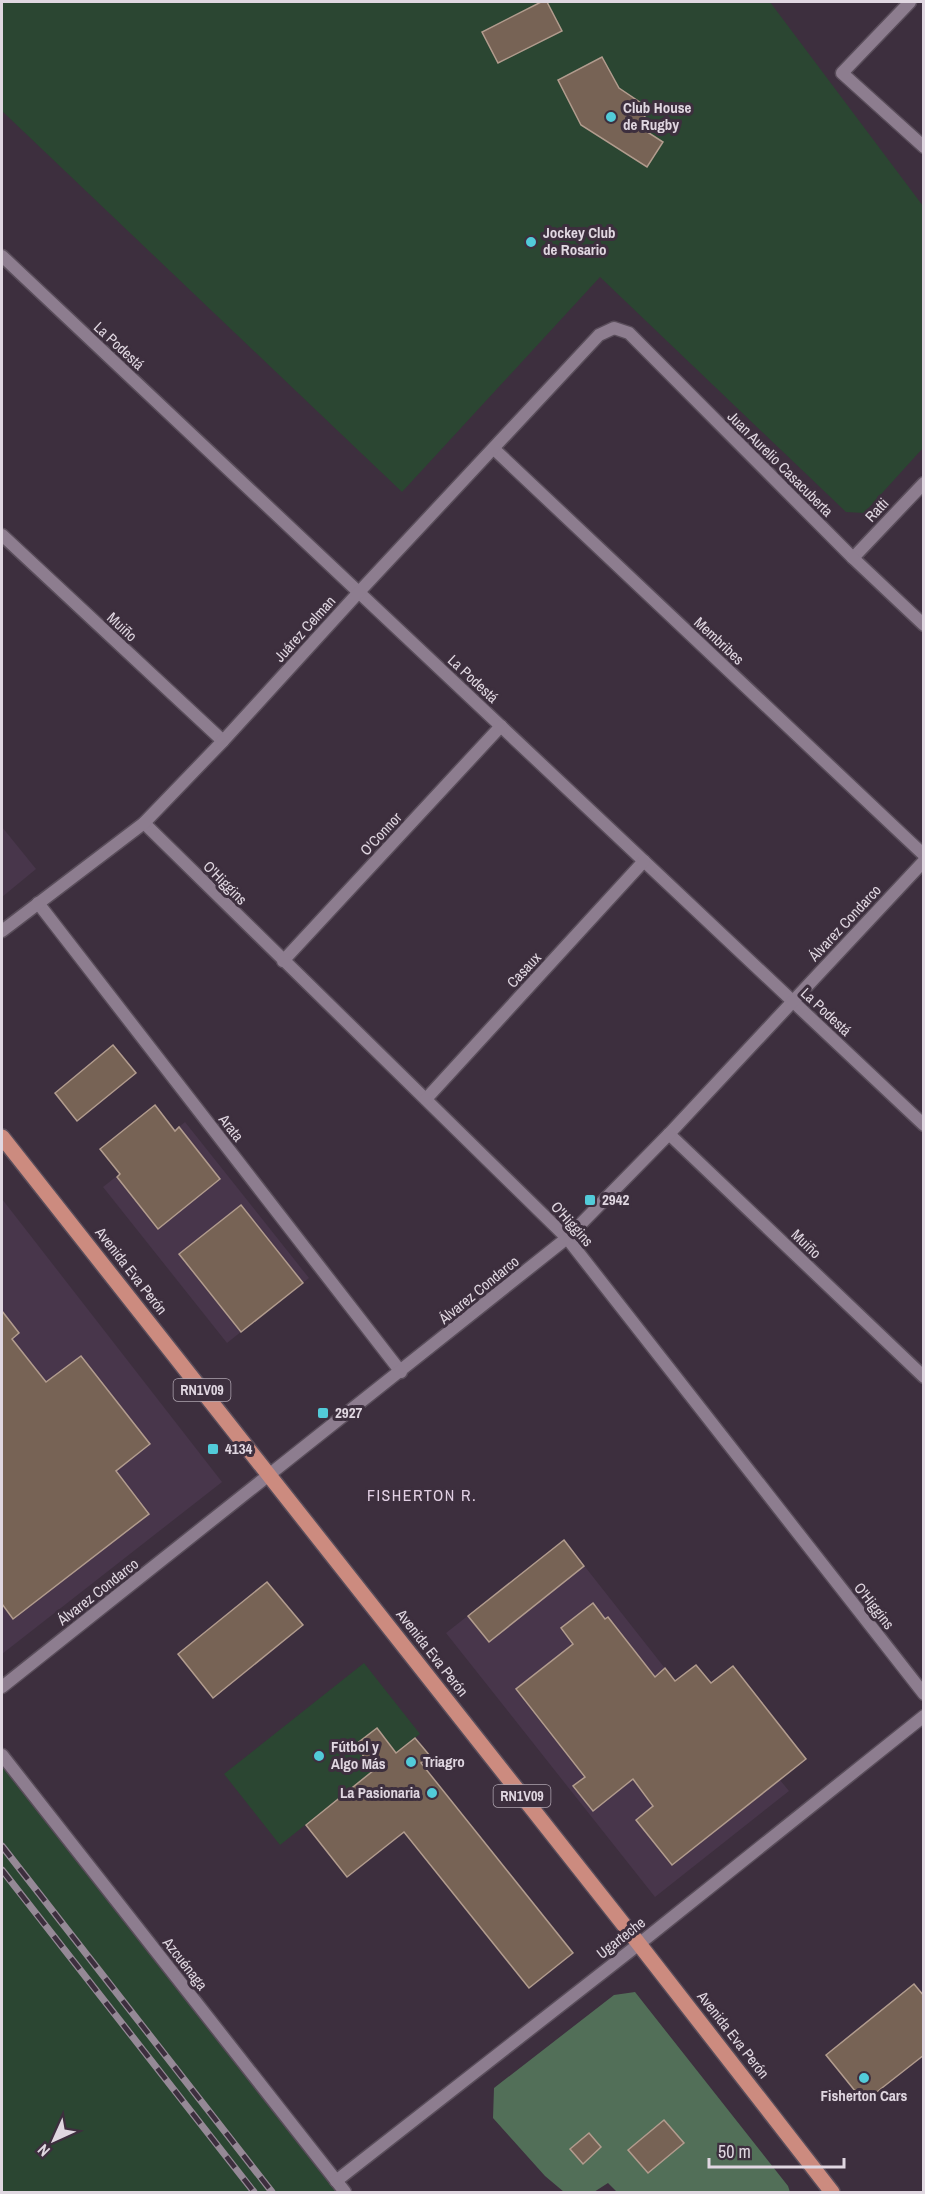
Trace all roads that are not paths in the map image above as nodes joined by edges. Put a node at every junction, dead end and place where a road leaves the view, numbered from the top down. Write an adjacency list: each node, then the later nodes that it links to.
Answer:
1 (910, 2): 2 (street)
2 (924, 147)
3 (2, 256): 9 (street, La Podestá)
4 (614, 328): 5 (street, Juárez Celman); 8 (street, Juan Aurelio Casacuberta)
5 (494, 449): 9 (street, Juárez Celman); 14 (street, Membribes)
6 (924, 483): 8 (street, Ratti)
7 (2, 535): 12 (street, Muiño)
8 (853, 558): 10 (street, Juan Aurelio Casacuberta)
9 (359, 592): 11 (street, La Podestá); 12 (street, Juárez Celman)
10 (924, 625)
11 (501, 726): 15 (street, La Podestá); 19 (street, O'Connor)
12 (223, 741): 13 (street, Juárez Celman)
13 (144, 823): 17 (street, Juárez Celman); 19 (street, O'Higgins)
14 (924, 855)
15 (644, 861): 20 (street, La Podestá); 21 (street, Casaux)
16 (924, 861): 20 (street, Álvarez Condarco)
17 (38, 903): 18 (street, Juárez Celman); 26 (street, Arata)
18 (2, 931)
19 (283, 961): 21 (street, O'Higgins)
20 (793, 1001): 22 (street, La Podestá); 23 (street, Álvarez Condarco)
21 (426, 1099): 25 (street, O'Higgins)
22 (924, 1125)
23 (669, 1134): 25 (street, Álvarez Condarco); 27 (street, Muiño)
24 (2, 1137): 28 (main road, Avenida Eva Perón / RN1V09)
25 (567, 1238): 26 (street, Álvarez Condarco); 30 (street, O'Higgins)
26 (401, 1372): 28 (street, Álvarez Condarco)
27 (924, 1377)
28 (269, 1476): 29 (street, Álvarez Condarco); 33 (main road, Avenida Eva Perón / RN1V09)
29 (2, 1687)
30 (924, 1694)
31 (924, 1716): 33 (street, Ugarteche)
32 (2, 1755): 34 (street, Azcuénaga)
33 (639, 1944): 34 (street, Ugarteche); 36 (main road, Avenida Eva Perón / RN1V09)
34 (336, 2181): 35 (street, Azcuénaga)
35 (345, 2193)
36 (832, 2193)

